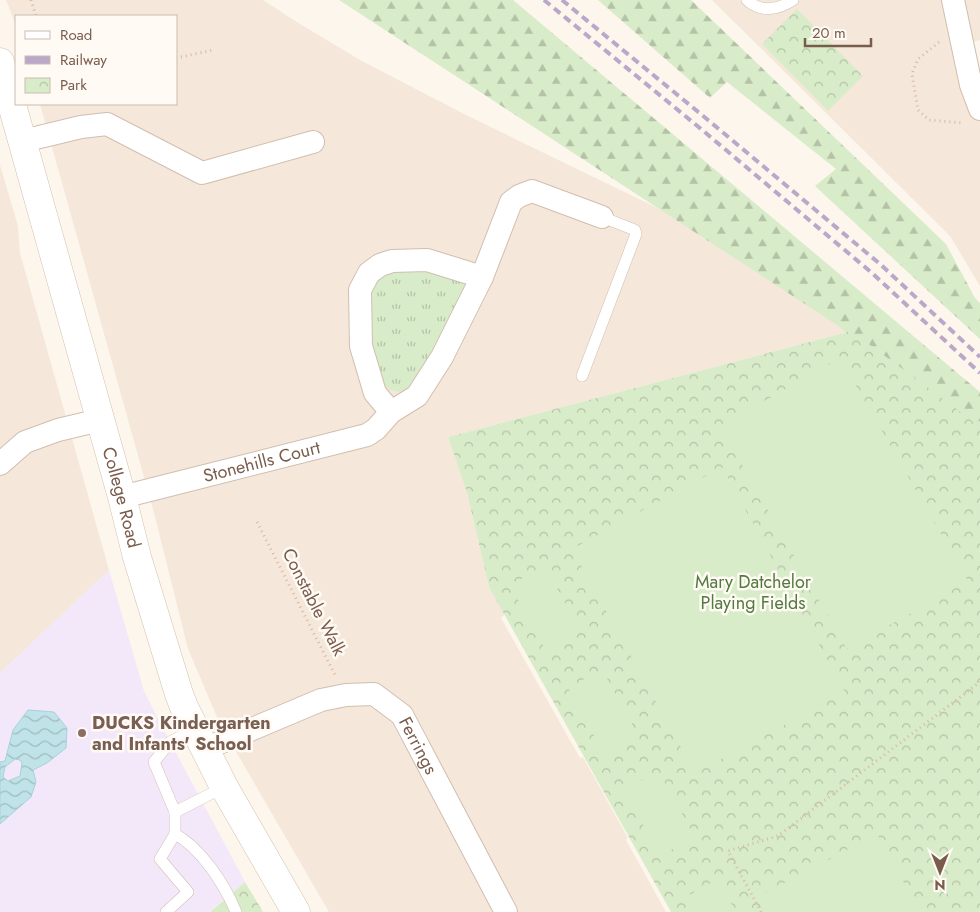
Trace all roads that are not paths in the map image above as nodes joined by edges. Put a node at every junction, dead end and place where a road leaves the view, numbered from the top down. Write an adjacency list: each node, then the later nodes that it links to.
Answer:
1 (747, 0): 2 (lane)
2 (793, 0)
3 (953, 0): 5 (street)
4 (0, 62): 6 (street, College Road)
5 (972, 116)
6 (23, 140): 7 (street); 12 (street, College Road)
7 (313, 142)
8 (602, 217): 9 (street, Stonehills Court); 10 (lane)
9 (482, 277): 11 (street, Stonehills Court); 11 (street)
10 (582, 376)
11 (391, 412): 14 (street, Stonehills Court)
12 (100, 420): 13 (street); 14 (street, College Road)
13 (0, 464)
14 (122, 497): 15 (street, College Road)
15 (200, 739): 16 (street, College Road); 17 (lane); 22 (street, Ferrings)
16 (224, 787): 17 (lane); 21 (street, College Road)
17 (174, 812): 18 (lane)
18 (174, 834): 19 (lane); 20 (lane)
19 (166, 912)
20 (236, 912)
21 (296, 912)
22 (506, 912)

